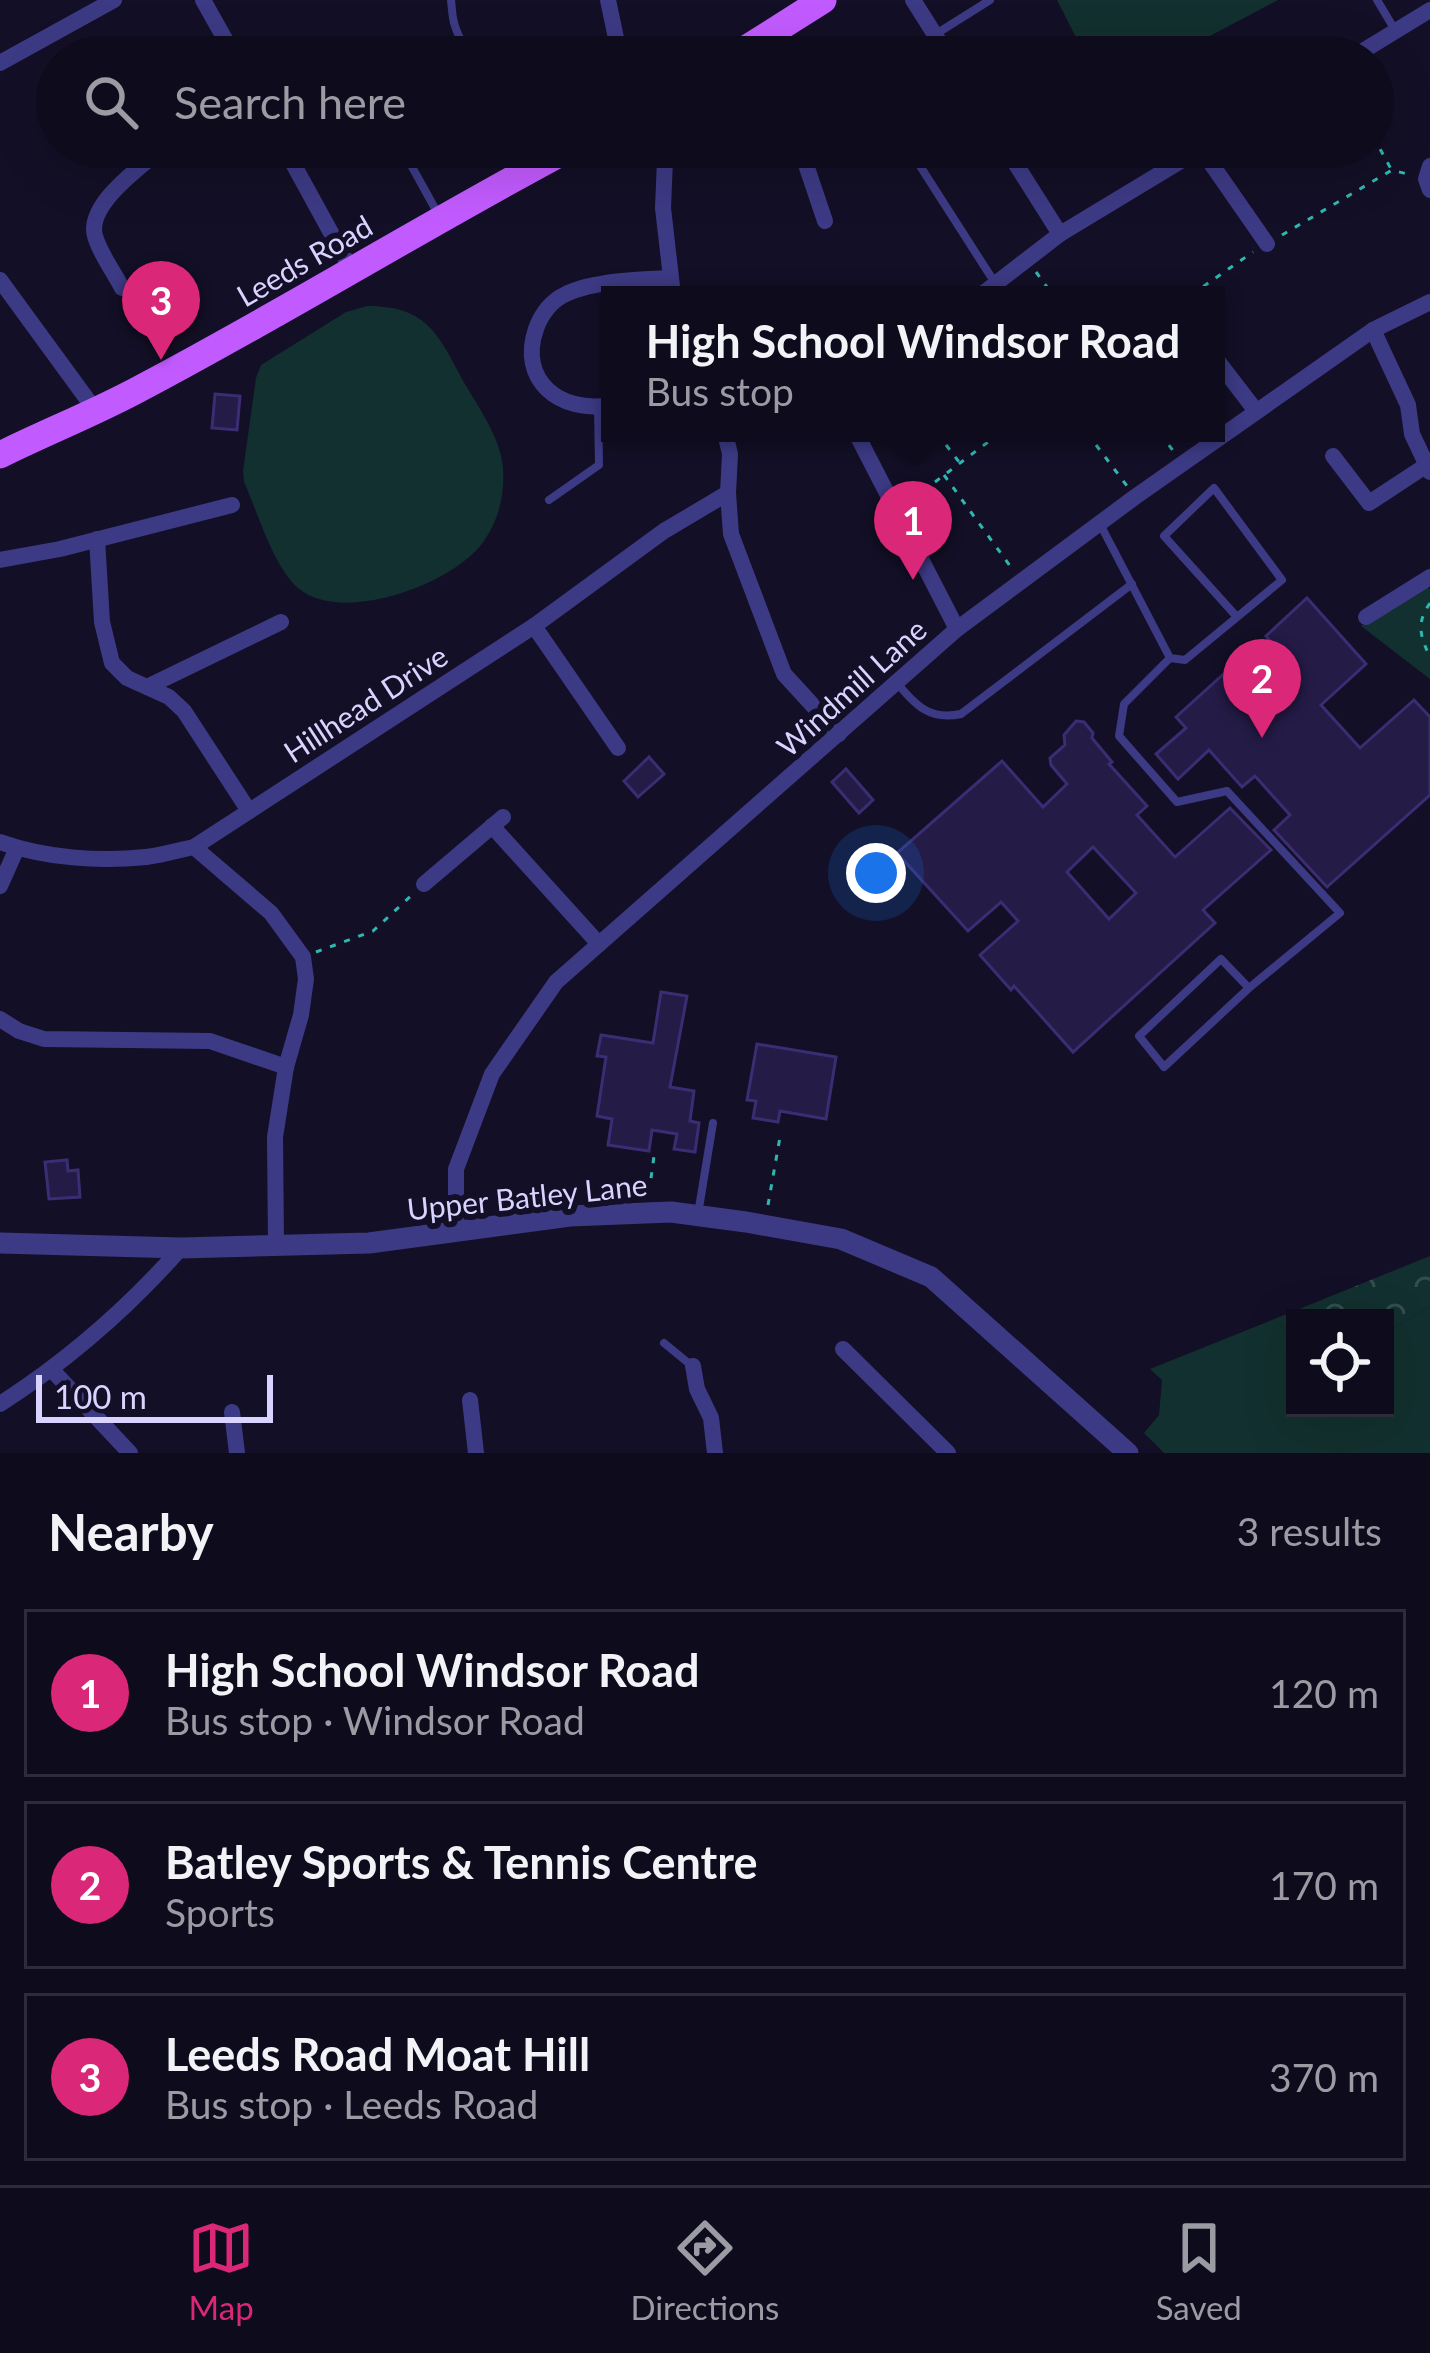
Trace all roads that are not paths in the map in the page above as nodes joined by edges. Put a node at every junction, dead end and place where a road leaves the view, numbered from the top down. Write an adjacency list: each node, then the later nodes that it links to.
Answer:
1 (113, 0): 12 (street)
2 (202, 0): 13 (street)
3 (451, 0): 14 (lane)
4 (608, 0): 15 (street)
5 (824, 0): 16 (main road)
6 (913, 0): 11 (street)
7 (990, 0): 11 (lane)
8 (1377, 0): 10 (lane)
9 (1430, 10): 10 (street)
10 (1395, 31): 17 (street)
11 (934, 34)
12 (47, 36)
13 (223, 36)
14 (460, 36)
15 (616, 36)
16 (780, 36)
17 (1387, 36)
18 (36, 42): 19 (street)
19 (0, 62)
20 (141, 168): 39 (street)
21 (296, 168): 34 (street)
22 (413, 168): 30 (lane)
23 (534, 168): 30 (main road, Leeds Road)
24 (665, 168): 36 (street)
25 (807, 168): 31 (street)
26 (920, 168): 37 (lane)
27 (1019, 168): 32 (street)
28 (1170, 168): 32 (street)
29 (1216, 168): 33 (street)
30 (441, 219): 34 (main road, Leeds Road)
31 (825, 221)
32 (1060, 234): 38 (street)
33 (1267, 244)
34 (352, 271): 45 (main road, Leeds Road)
35 (0, 280): 45 (street)
36 (672, 286)
37 (987, 286)
38 (993, 286)
39 (122, 288)
40 (601, 288): 44 (street)
41 (1430, 302): 42 (street, Windmill Lane)
42 (1373, 329): 46 (street, Windmill Lane); 49 (street)
43 (1225, 370): 46 (street)
44 (601, 406)
45 (94, 410): 54 (main road, Leeds Road)
46 (1256, 411): 48 (street, Windmill Lane)
47 (1430, 424): 49 (street)
48 (1225, 433)
49 (1412, 434): 56 (street)
50 (601, 435): 58 (lane)
51 (728, 442): 57 (street)
52 (860, 442): 69 (street)
53 (1212, 442): 60 (street, Windmill Lane)
54 (0, 455)
55 (1333, 456): 56 (street)
56 (1428, 468)
57 (728, 493): 68 (street, Hillhead Drive); 73 (street)
58 (549, 500)
59 (232, 506): 61 (street)
60 (1100, 523): 64 (lane); 69 (street, Windmill Lane)
61 (97, 539): 62 (street); 72 (street)
62 (0, 560)
63 (1430, 578): 66 (street)
64 (1132, 584): 70 (lane); 71 (lane)
65 (1237, 617): 65 (lane); 70 (lane)
66 (1366, 617)
67 (281, 622): 72 (street)
68 (534, 626): 74 (street); 75 (street, Hillhead Drive)
69 (957, 629): 71 (street, Windmill Lane)
70 (1170, 658): 81 (lane)
71 (897, 682): 73 (street, Windmill Lane)
72 (147, 687): 75 (street)
73 (839, 734): 80 (street, Windmill Lane)
74 (618, 748)
75 (249, 811): 77 (street, Hillhead Drive)
76 (8, 845): 77 (street, Hillhead Drive); 79 (street)
77 (194, 847): 83 (street)
78 (424, 884): 80 (street)
79 (0, 886)
80 (599, 944): 86 (street, Windmill Lane)
81 (1249, 988): 81 (lane)
82 (0, 1019): 83 (street)
83 (286, 1067): 88 (street)
84 (713, 1123): 85 (lane)
85 (698, 1216): 86 (street, Upper Batley Lane); 102 (street, Upper Batley Lane)
86 (456, 1232): 88 (street, Upper Batley Lane)
87 (0, 1244): 89 (street, Upper Batley Lane)
88 (276, 1245): 89 (street, Upper Batley Lane)
89 (181, 1248): 93 (street)
90 (664, 1342): 92 (lane)
91 (843, 1348): 101 (street)
92 (693, 1366): 100 (street)
93 (52, 1370): 95 (street); 97 (street)
94 (470, 1400): 99 (street)
95 (0, 1404)
96 (232, 1412): 98 (street)
97 (130, 1453)
98 (237, 1453)
99 (476, 1453)
100 (715, 1453)
101 (947, 1453)
102 (1129, 1453)

